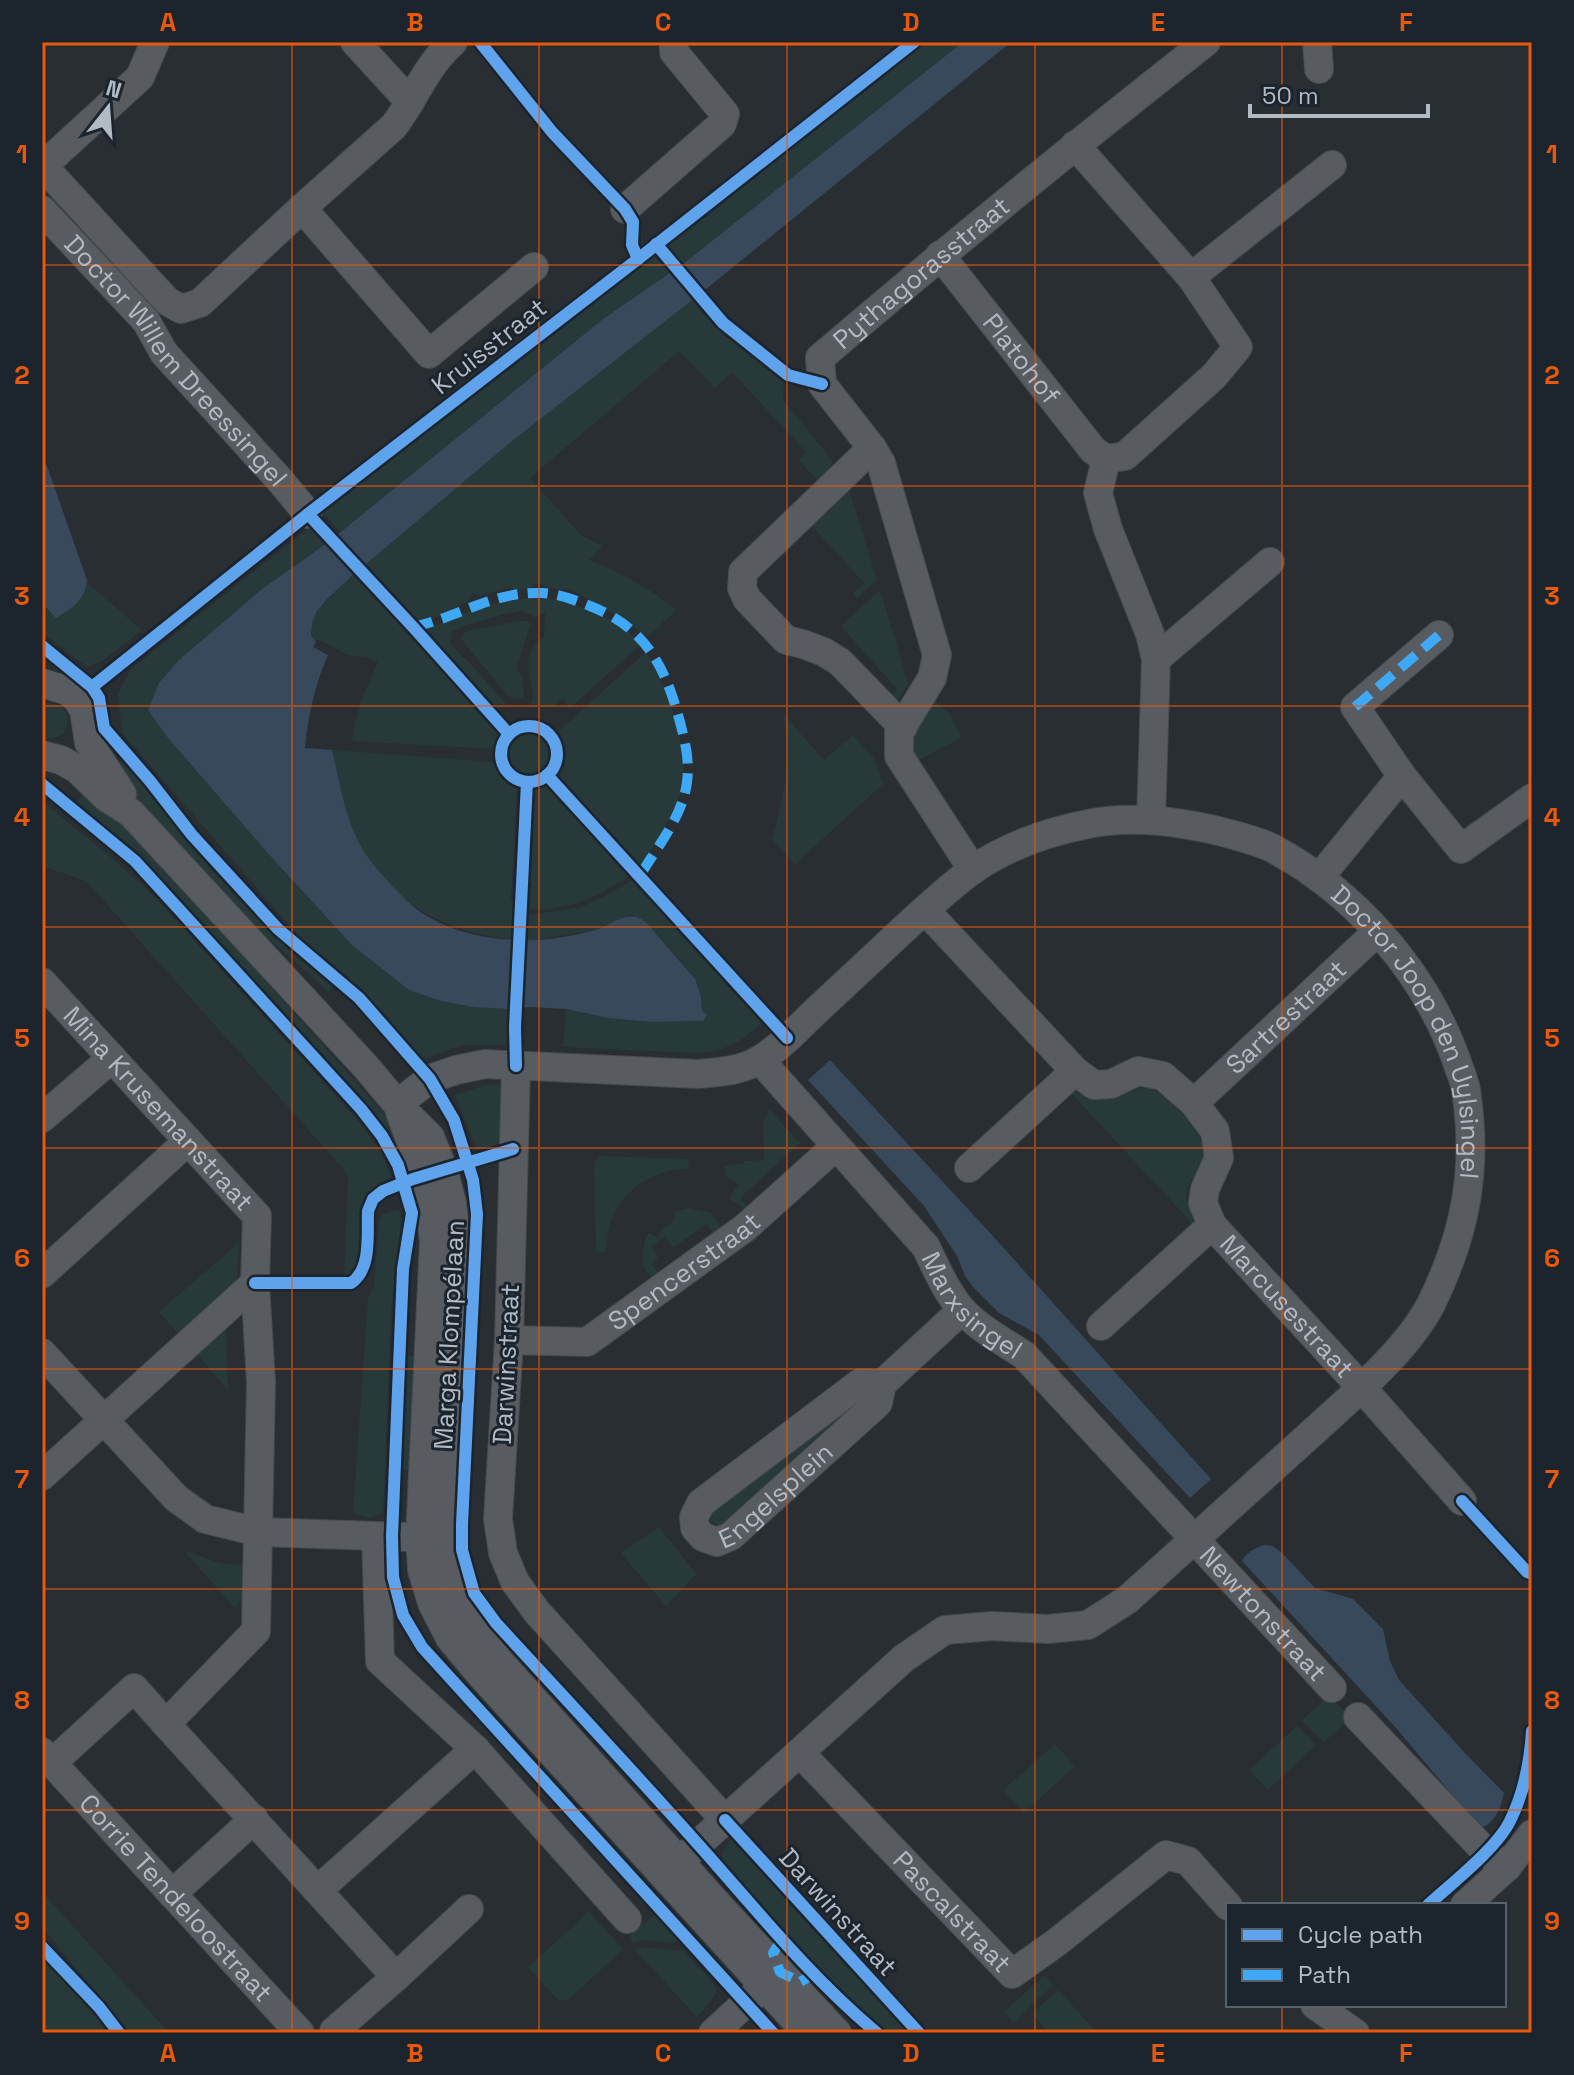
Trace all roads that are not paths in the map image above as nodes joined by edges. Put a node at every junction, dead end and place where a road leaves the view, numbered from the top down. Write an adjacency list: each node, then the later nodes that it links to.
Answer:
1 (155, 42): 8 (street)
2 (355, 42): 6 (street)
3 (453, 42): 6 (street, Doctor Willem Dreessingel)
4 (674, 42): 12 (street)
5 (1206, 42): 7 (street, Pythagorasstraat)
6 (410, 102): 11 (street, Doctor Willem Dreessingel)
7 (1075, 145): 14 (street, Pythagorasstraat); 16 (street)
8 (42, 165): 10 (street, Doctor Willem Dreessingel)
9 (1332, 165): 16 (street)
10 (71, 196): 11 (street, Doctor Willem Dreessingel); 13 (street)
11 (302, 208): 15 (street)
12 (625, 209)
13 (44, 217): 19 (street, Doctor Willem Dreessingel)
14 (940, 255): 17 (street, Pythagorasstraat); 18 (street, Platohof)
15 (534, 267)
16 (1191, 277): 18 (street)
17 (872, 448): 24 (street, Pythagorasstraat); 24 (street)
18 (1106, 459): 22 (street)
19 (308, 514)
20 (1270, 562): 22 (street)
21 (1439, 635): 26 (street)
22 (1156, 659): 29 (street)
23 (42, 683): 28 (street, Marga Klompélaan)
24 (903, 727): 30 (street)
25 (42, 755): 28 (street, Marga Klompélaan)
26 (1402, 776): 27 (street); 31 (street)
27 (1532, 798)
28 (131, 813): 40 (street, Marga Klompélaan)
29 (1151, 820): 30 (street, Doctor Joop den Uylsingel); 31 (street, Doctor Joop den Uylsingel)
30 (973, 870): 32 (street, Doctor Joop den Uylsingel)
31 (1319, 878): 33 (street, Doctor Joop den Uylsingel)
32 (925, 910): 36 (street, Doctor Joop den Uylsingel); 38 (street, Marcusestraat)
33 (1377, 932): 39 (street, Sartrestraat); 53 (street, Doctor Joop den Uylsingel)
34 (42, 982): 35 (street, Mina Krusemanstraat)
35 (112, 1058): 41 (street); 42 (street, Mina Krusemanstraat)
36 (760, 1060): 37 (street, Doctor Joop den Uylsingel); 43 (street, Marxsingel)
37 (516, 1066): 40 (street, Doctor Joop den Uylsingel); 50 (street, Darwinstraat)
38 (1075, 1071): 39 (street, Marcusestraat); 44 (street)
39 (1194, 1103): 45 (street, Marcusestraat)
40 (397, 1104): 59 (street, Marga Klompélaan)
41 (42, 1118)
42 (188, 1141): 46 (street); 47 (street, Mina Krusemanstraat)
43 (836, 1146): 48 (street, Marxsingel); 50 (street, Spencerstraat)
44 (969, 1168)
45 (1212, 1225): 49 (street, Marcusestraat); 53 (street, Marcusestraat)
46 (42, 1274)
47 (255, 1283): 54 (street); 57 (street, Mina Krusemanstraat)
48 (962, 1310): 52 (street, Engelsplein); 60 (street, Marxsingel)
49 (1101, 1326)
50 (509, 1340): 68 (street, Darwinstraat)
51 (42, 1353): 54 (street)
52 (882, 1384): 52 (street, Engelsplein)
53 (1362, 1388): 56 (street, Marcusestraat); 60 (street, Doctor Joop den Uylsingel)
54 (104, 1421): 55 (street); 57 (street)
55 (42, 1476)
56 (1462, 1501)
57 (258, 1532): 58 (street); 63 (street, Mina Krusemanstraat)
58 (376, 1536): 59 (street); 64 (street)
59 (431, 1537): 71 (street, Marga Klompélaan)
60 (1193, 1539): 61 (street, Newtonstraat); 65 (street, Doctor Joop den Uylsingel)
61 (1332, 1688)
62 (1358, 1717): 70 (street)
63 (166, 1724): 66 (street, Corrie Tendeloostraat); 67 (street)
64 (475, 1749): 72 (street); 77 (street)
65 (800, 1753): 68 (street, Doctor Joop den Uylsingel); 75 (street, Pascalstraat)
66 (47, 1758): 73 (street, Corrie Tendeloostraat)
67 (254, 1819): 72 (street); 73 (street)
68 (725, 1820): 71 (street, Doctor Joop den Uylsingel)
69 (1532, 1834): 70 (street)
70 (1507, 1867): 74 (street)
71 (672, 1868): 79 (street, Marga Klompélaan)
72 (318, 1890): 78 (street)
73 (172, 1894): 80 (street, Corrie Tendeloostraat)
74 (1467, 1903)
75 (1226, 1904)
76 (469, 1909): 78 (street)
77 (627, 1919)
78 (396, 1977): 81 (street)
79 (772, 1979): 82 (street); 83 (street, Marga Klompélaan); 84 (street, Marga Klompélaan)
80 (300, 2033)
81 (334, 2033)
82 (713, 2033)
83 (807, 2033)
84 (837, 2033)

